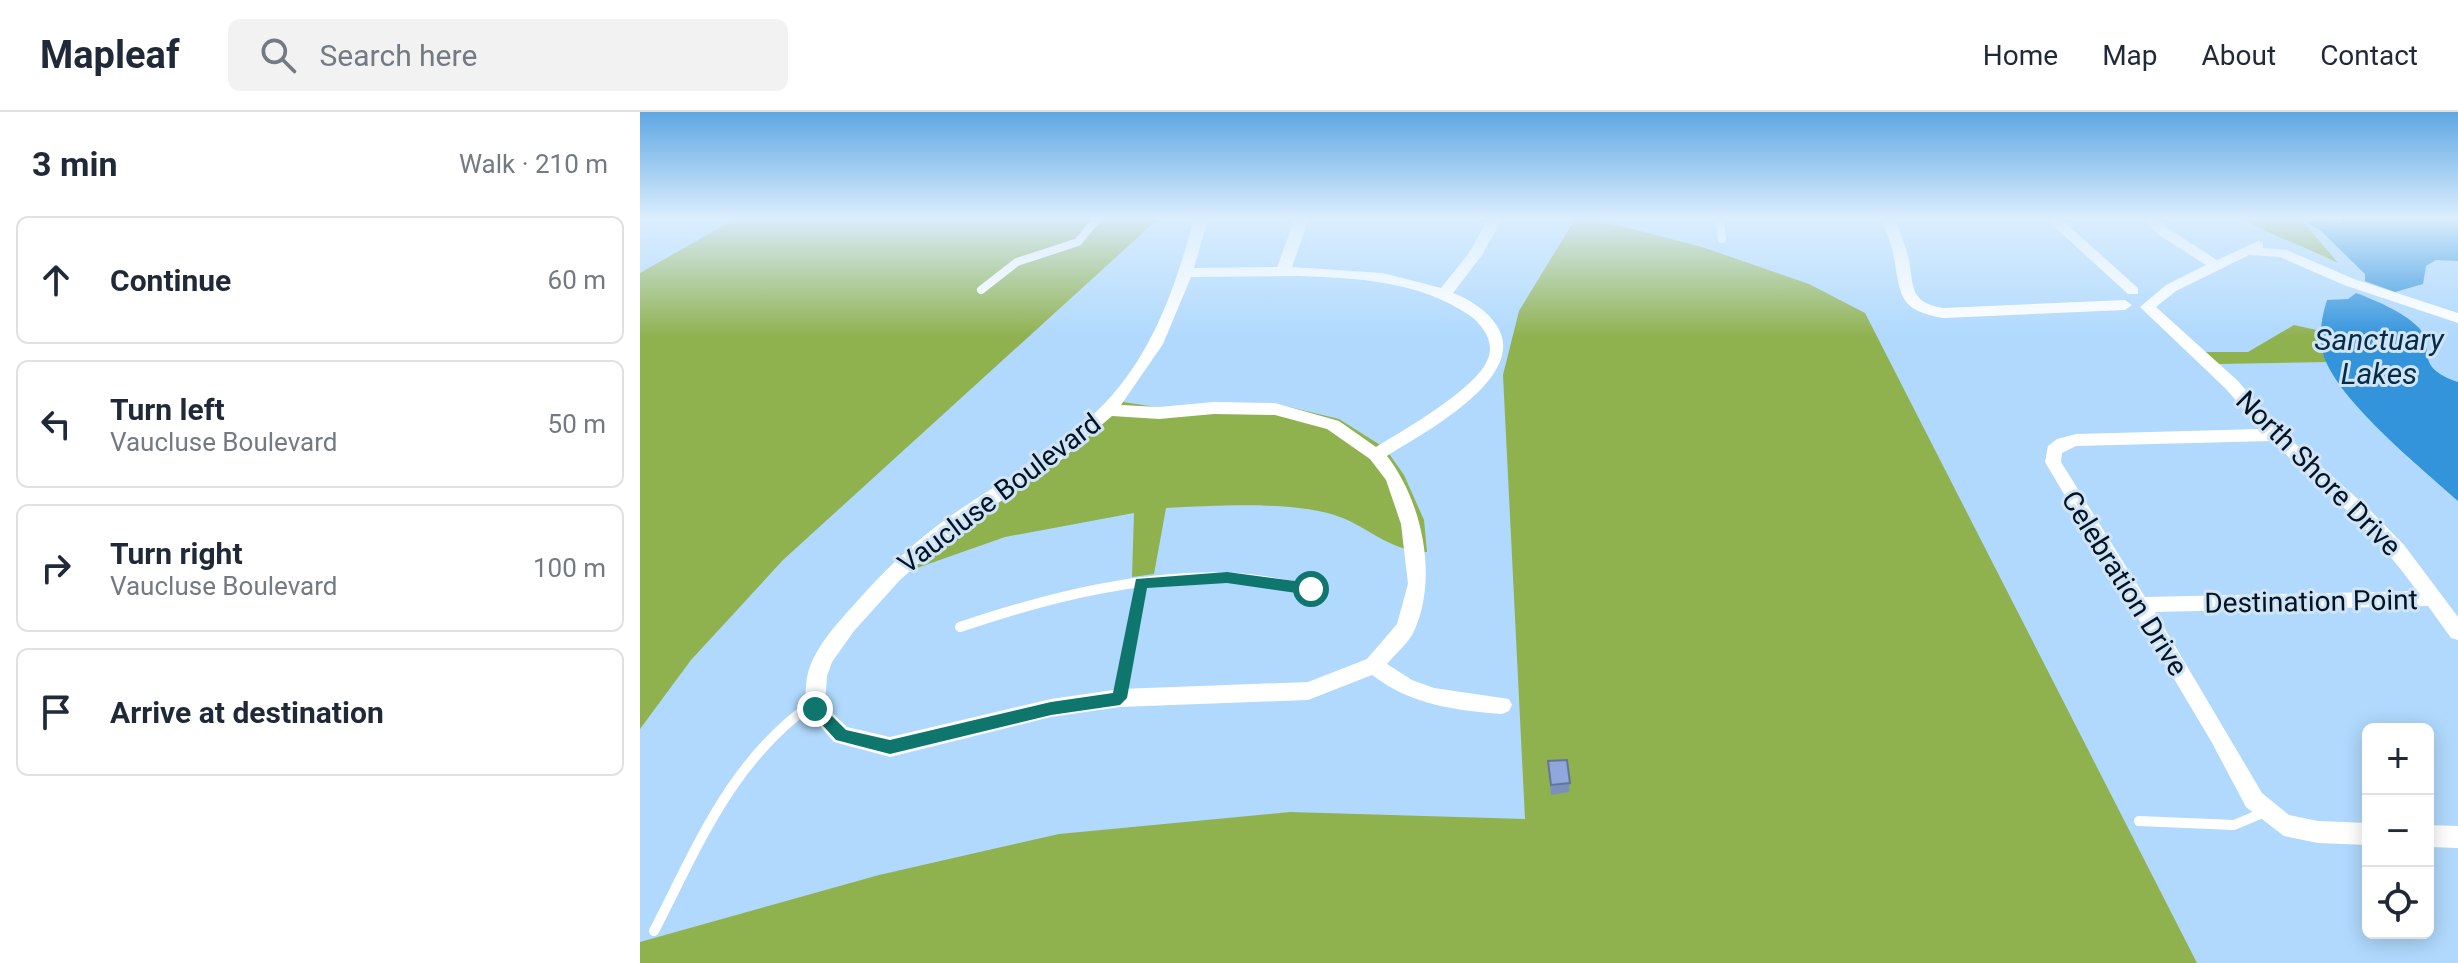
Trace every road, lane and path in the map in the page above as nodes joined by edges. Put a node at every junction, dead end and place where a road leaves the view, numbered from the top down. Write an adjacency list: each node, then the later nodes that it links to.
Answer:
1 (1027, 259): 14 (lane)
2 (1190, 259): 12 (street, Vaucluse Boulevard)
3 (1287, 259): 11 (street)
4 (1472, 259): 15 (street)
5 (1901, 259): 16 (street)
6 (2095, 259): 16 (street, North Shore Drive)
7 (2205, 259): 10 (street)
8 (2230, 259): 10 (street)
9 (2295, 259): 18 (street)
10 (2215, 265): 13 (street)
11 (1283, 271): 12 (street); 15 (street)
12 (1186, 273): 20 (street, Vaucluse Boulevard)
13 (2171, 288): 16 (street); 17 (street)
14 (981, 290)
15 (1445, 293): 22 (street)
16 (2124, 299): 17 (street, North Shore Drive); 19 (street, North Shore Drive)
17 (2148, 306): 19 (street, North Shore Drive)
18 (2458, 318)
19 (2166, 327): 21 (street, North Shore Drive)
20 (1107, 410): 22 (street, Vaucluse Boulevard); 31 (street, Vaucluse Boulevard)
21 (2275, 435): 25 (street, North Shore Drive); 26 (street, Celebration Drive)
22 (1376, 455): 29 (street, Vaucluse Boulevard)
23 (1141, 582): 24 (lane); 27 (lane); 30 (lane)
24 (1311, 589)
25 (2435, 598): 26 (street, Destination Point); 28 (street, North Shore Drive)
26 (2138, 605): 33 (street, Celebration Drive)
27 (960, 627)
28 (2458, 632)
29 (1374, 665): 30 (street, Vaucluse Boulevard); 32 (street)
30 (1120, 698): 31 (street, Vaucluse Boulevard)
31 (816, 701): 38 (lane)
32 (1502, 705)
33 (2265, 812): 34 (lane); 35 (street)
34 (2139, 821)
35 (2362, 834)
36 (2434, 836): 37 (street)
37 (2458, 837)
38 (654, 931)

